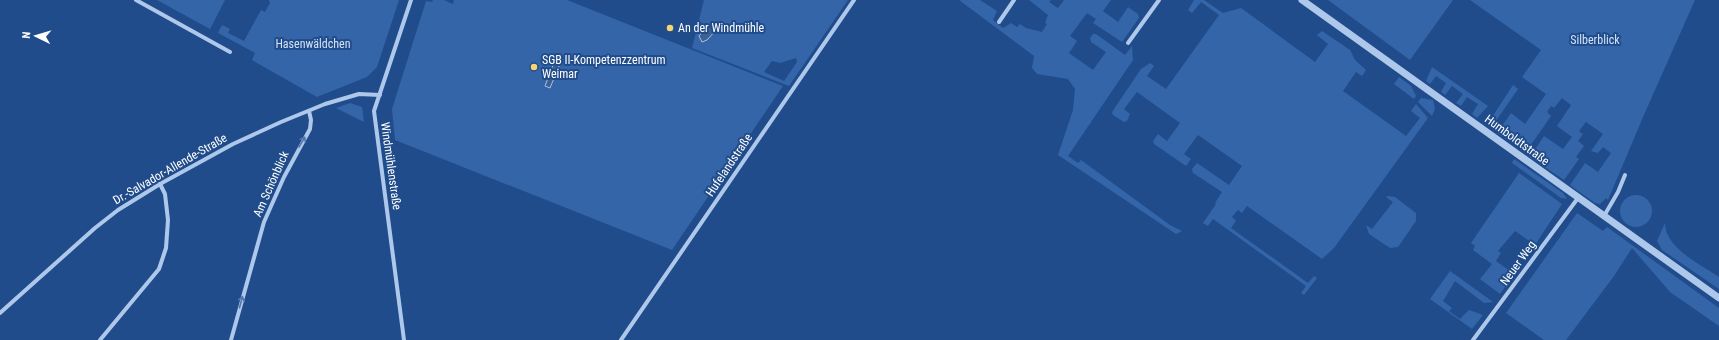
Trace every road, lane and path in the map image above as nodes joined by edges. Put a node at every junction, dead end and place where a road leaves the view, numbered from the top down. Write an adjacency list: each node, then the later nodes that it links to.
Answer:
1 (136, 0): 9 (street)
2 (411, 0): 10 (street, Windmühlenstraße)
3 (854, 0): 21 (street, Hufelandstraße)
4 (1014, 0): 7 (street)
5 (1158, 0): 8 (street)
6 (1302, 0): 14 (street, Humboldtstraße)
7 (999, 22)
8 (1128, 43)
9 (230, 52)
10 (380, 94): 11 (street); 20 (street, Windmühlenstraße)
11 (309, 111): 13 (street, Dr.-Salvador-Allende-Straße); 19 (street, Am Schönblick, one-way to 11)
12 (1625, 175): 15 (street)
13 (160, 184): 17 (street, Dr.-Salvador-Allende-Straße); 18 (street)
14 (1578, 198): 15 (street, Humboldtstraße); 22 (street, Neuer Weg)
15 (1604, 216): 16 (street, Humboldtstraße)
16 (1719, 298)
17 (0, 314)
18 (100, 340)
19 (231, 340)
20 (404, 340)
21 (620, 340)
22 (1473, 340)

